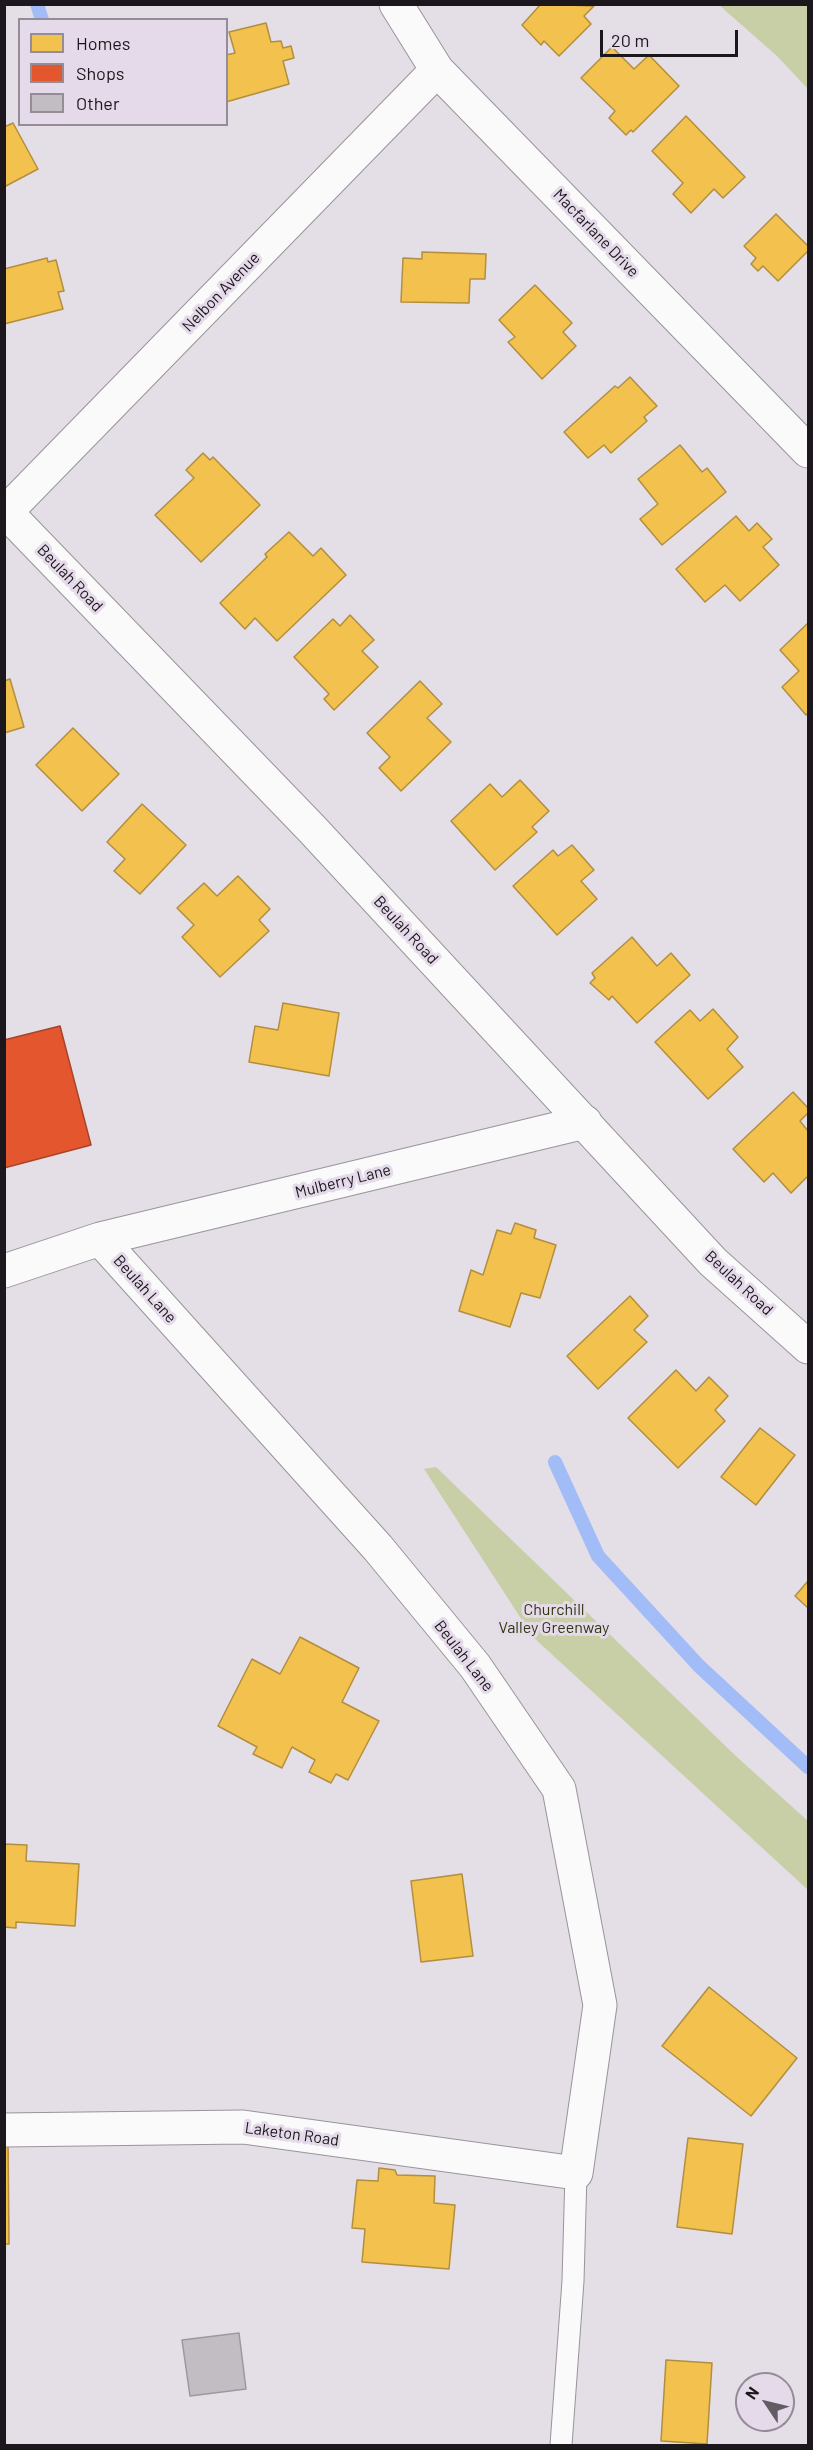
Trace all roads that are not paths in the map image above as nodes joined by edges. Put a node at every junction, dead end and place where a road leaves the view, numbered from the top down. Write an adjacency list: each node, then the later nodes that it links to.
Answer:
1 (396, 4): 2 (street, Macfarlane Drive)
2 (437, 70): 3 (street, Macfarlane Drive); 4 (street, Nelbon Avenue)
3 (808, 451)
4 (5, 512): 5 (street, Beulah Road)
5 (585, 1122): 6 (street, Mulberry Lane); 8 (street, Beulah Road)
6 (100, 1239): 7 (street); 10 (street, Beulah Lane)
7 (4, 1271)
8 (808, 1347)
9 (4, 2130): 10 (street, Laketon Road)
10 (576, 2173): 11 (lane)
11 (561, 2445)

